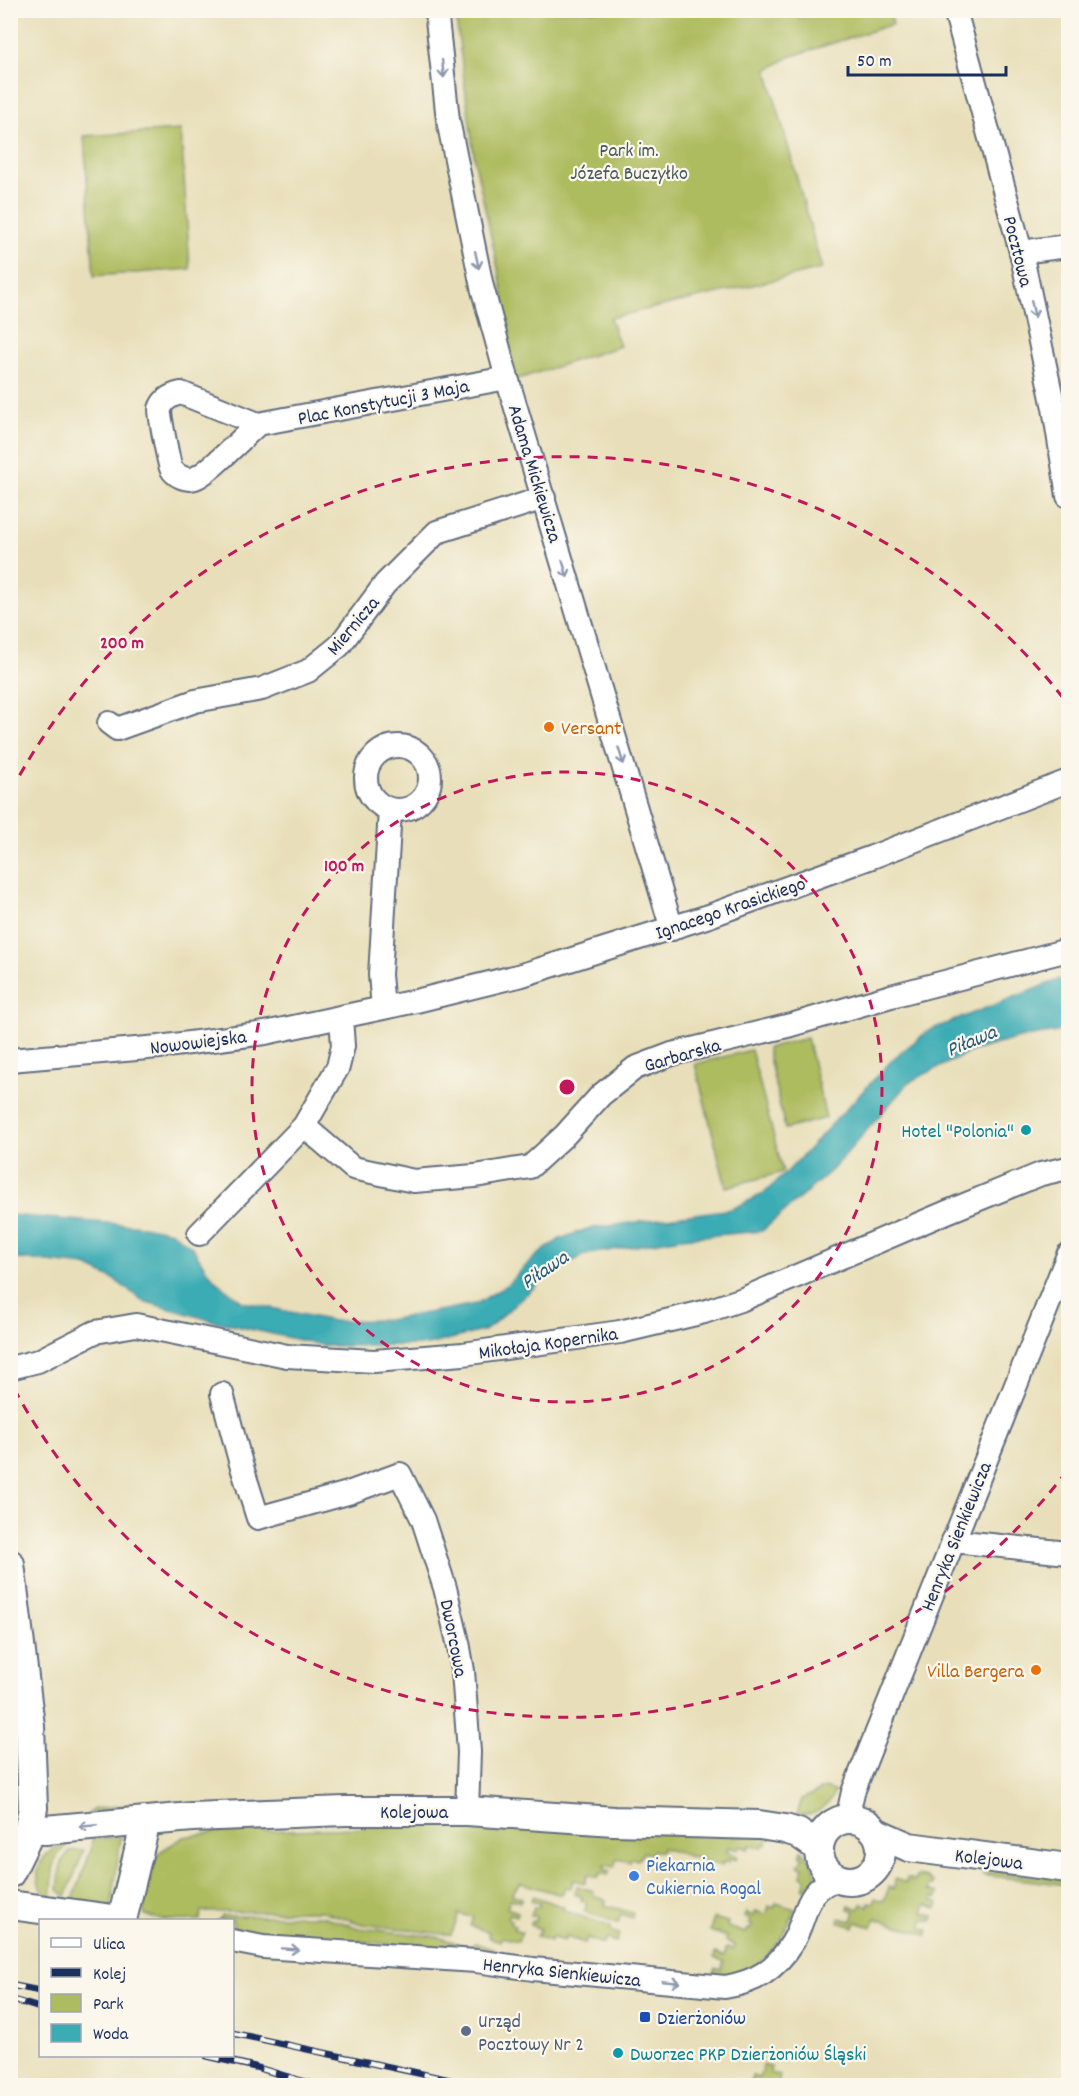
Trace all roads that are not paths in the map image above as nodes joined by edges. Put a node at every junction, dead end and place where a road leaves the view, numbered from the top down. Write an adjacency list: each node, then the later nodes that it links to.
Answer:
1 (436, 10): 5 (street, Adama Mickiewicza, one-way to 5)
2 (955, 10): 4 (street, Pocztowa)
3 (1068, 246): 4 (street)
4 (1021, 252): 7 (street, Pocztowa, one-way to 7)
5 (507, 378): 6 (street, Plac Konstytucji 3 Maja); 8 (street, Adama Mickiewicza)
6 (258, 424): 6 (street)
7 (1068, 496)
8 (544, 498): 9 (street, Miernicza); 12 (street, Adama Mickiewicza, one-way to 12)
9 (109, 723)
10 (1068, 781): 12 (street, Ignacego Krasickiego)
11 (390, 810): 14 (street)
12 (672, 929): 14 (street, Ignacego Krasickiego)
13 (1068, 950): 17 (street, Garbarska)
14 (383, 1007): 15 (street, Nowowiejska)
15 (341, 1017): 16 (street, Nowowiejska); 17 (street)
16 (10, 1060)
17 (304, 1126): 19 (street)
18 (1068, 1168): 21 (street, Mikołaja Kopernika)
19 (199, 1234)
20 (1068, 1255): 23 (street, Henryka Sienkiewicza)
21 (10, 1368)
22 (222, 1394): 26 (street, Dworcowa)
23 (953, 1541): 24 (street); 29 (street, Henryka Sienkiewicza)
24 (1068, 1553)
25 (10, 1564): 28 (street)
26 (467, 1811): 27 (street, Kolejowa); 29 (street, Kolejowa)
27 (146, 1821): 28 (street, Kolejowa, one-way to 28); 36 (street)
28 (29, 1829): 32 (street)
29 (822, 1833): 30 (street); 33 (street)
30 (889, 1844): 31 (street, Kolejowa); 33 (street)
31 (1068, 1868)
32 (10, 1873)
33 (839, 1879): 37 (street, Henryka Sienkiewicza, one-way to 33)
34 (10, 1905): 35 (street)
35 (114, 1919)
36 (121, 1919)
37 (234, 1941)

